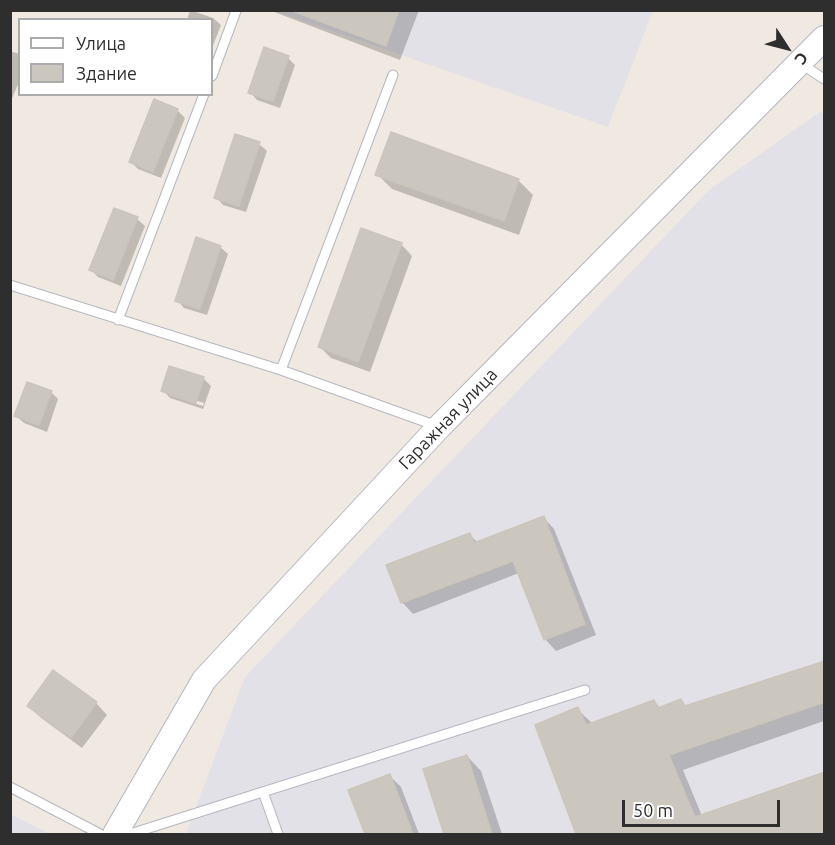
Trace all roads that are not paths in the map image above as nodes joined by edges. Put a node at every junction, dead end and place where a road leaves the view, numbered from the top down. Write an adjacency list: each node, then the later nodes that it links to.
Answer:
1 (236, 10): 4 (lane)
2 (825, 38): 3 (street, Гаражная улица)
3 (800, 63): 6 (lane); 11 (street, Гаражная улица)
4 (213, 73)
5 (393, 75): 10 (lane)
6 (825, 80)
7 (203, 96): 9 (lane)
8 (10, 285): 9 (lane)
9 (118, 320): 10 (lane)
10 (281, 370): 11 (lane)
11 (439, 427): 16 (street, Гаражная улица)
12 (585, 690): 14 (lane)
13 (10, 787): 15 (lane)
14 (263, 792): 17 (lane); 18 (lane)
15 (100, 834)
16 (115, 834)
17 (130, 834)
18 (278, 834)

